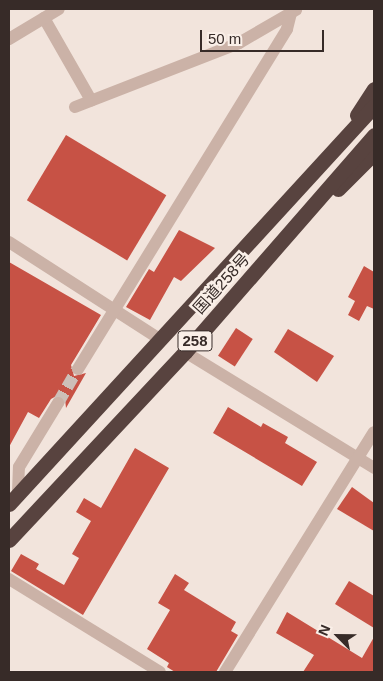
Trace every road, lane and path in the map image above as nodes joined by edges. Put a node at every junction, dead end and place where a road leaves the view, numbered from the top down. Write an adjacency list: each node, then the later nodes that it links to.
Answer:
1 (59, 9): 3 (street)
2 (294, 11): 6 (street); 14 (street)
3 (44, 18): 4 (street); 6 (street)
4 (9, 39)
5 (374, 89): 10 (highway, 258)
6 (91, 100): 7 (street)
7 (75, 106)
8 (374, 106): 10 (highway, 国道258号 / 258)
9 (374, 136): 12 (highway, 国道258号 / 258)
10 (332, 151): 15 (highway, 国道258号 / 258)
11 (374, 153): 12 (highway, 258)
12 (308, 215): 16 (highway, 国道258号 / 258)
13 (9, 242): 14 (street)
14 (115, 309): 15 (street); 17 (street)
15 (161, 340): 22 (highway, 国道258号 / 258)
16 (185, 352): 20 (street); 23 (highway, 国道258号 / 258)
17 (78, 369)
18 (58, 403): 22 (street)
19 (374, 432): 20 (street)
20 (358, 458): 21 (street); 26 (street)
21 (374, 468)
22 (12, 495)
23 (9, 540)
24 (9, 579): 25 (street)
25 (160, 672)
26 (225, 672)

